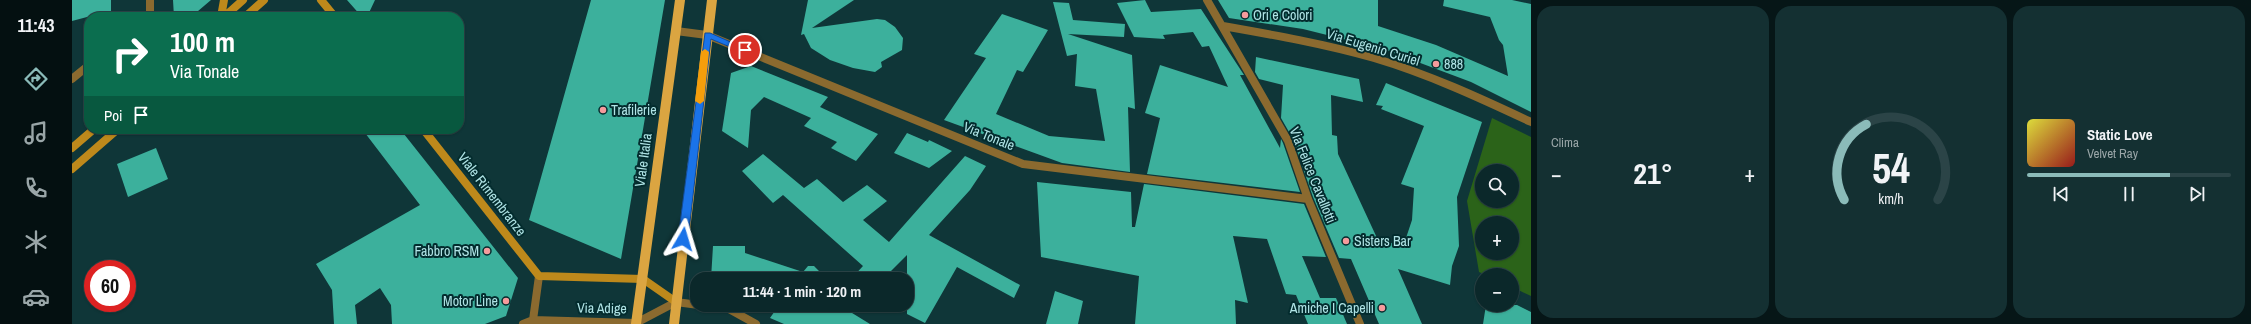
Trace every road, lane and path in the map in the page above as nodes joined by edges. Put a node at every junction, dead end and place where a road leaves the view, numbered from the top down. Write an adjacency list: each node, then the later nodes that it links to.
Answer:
1 (150, 0): 9 (street)
2 (224, 0): 10 (street)
3 (243, 0): 11 (street)
4 (264, 0): 12 (street)
5 (321, 0): 13 (street)
6 (680, 0): 15 (main road, Viale Italia)
7 (712, 0): 16 (main road)
8 (1207, 0): 14 (street, Via Felice Cavallotti)
9 (150, 12)
10 (222, 12)
11 (230, 12)
12 (251, 12)
13 (331, 12)
14 (1223, 26): 19 (street, Via Eugenio Curiel); 25 (street, Via Felice Cavallotti)
15 (676, 30): 16 (street, Via Tonale); 27 (main road, Viale Italia)
16 (707, 35): 25 (street, Via Tonale); 28 (main road)
17 (84, 69): 18 (street)
18 (72, 79)
19 (1531, 122)
20 (88, 134): 23 (street)
21 (112, 134): 24 (street)
22 (427, 134): 26 (street, Viale Rimembranze)
23 (72, 148)
24 (72, 169)
25 (1308, 199): 34 (street, Via Felice Cavallotti)
26 (539, 276): 27 (street); 29 (street)
27 (642, 279): 28 (street); 30 (main road, Viale Italia)
28 (676, 302): 30 (street, Via Adige); 32 (main road); 33 (street)
29 (533, 320): 30 (street, Via Adige); 31 (street, Via Adige)
30 (636, 323)
31 (523, 324)
32 (674, 324)
33 (756, 324)
34 (1360, 324)

